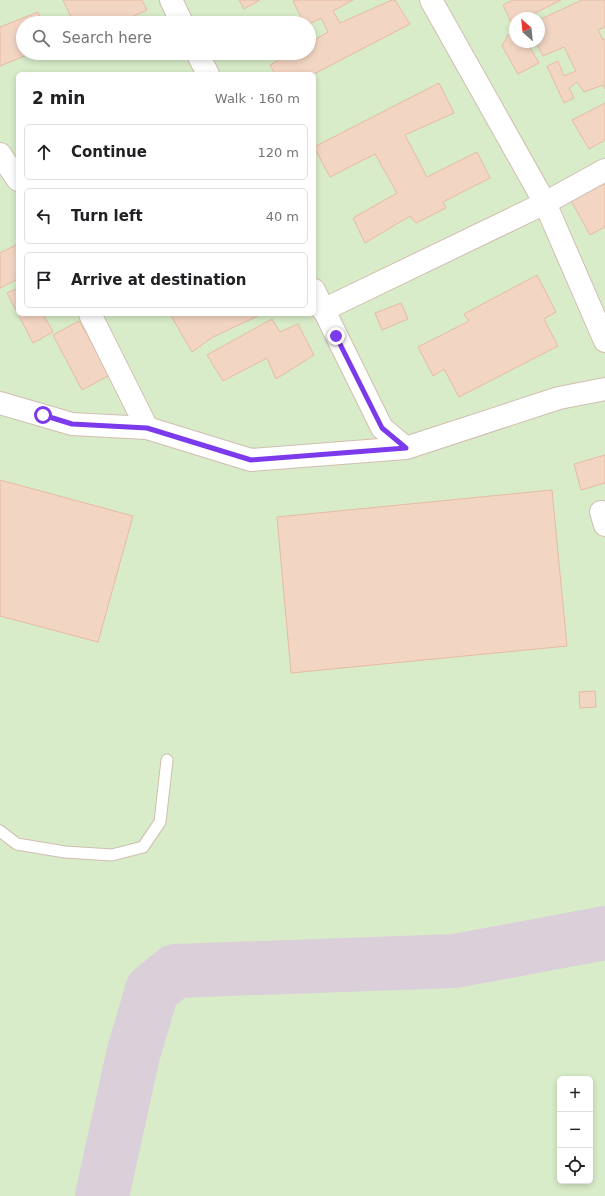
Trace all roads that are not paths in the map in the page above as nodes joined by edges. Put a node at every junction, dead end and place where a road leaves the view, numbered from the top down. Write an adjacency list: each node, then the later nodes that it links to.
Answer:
1 (171, 0): 3 (street)
2 (431, 0): 9 (street)
3 (179, 16)
4 (201, 60): 5 (street)
5 (207, 72)
6 (0, 154): 8 (street)
7 (605, 170): 9 (street)
8 (16, 177)
9 (545, 203): 11 (street); 13 (street)
10 (316, 294): 11 (street)
11 (324, 310): 17 (street)
12 (91, 316): 16 (street)
13 (605, 341)
14 (605, 389): 17 (street)
15 (0, 403): 16 (street)
16 (147, 428): 17 (street)
17 (406, 448)
18 (167, 760): 19 (lane)
19 (0, 832)

